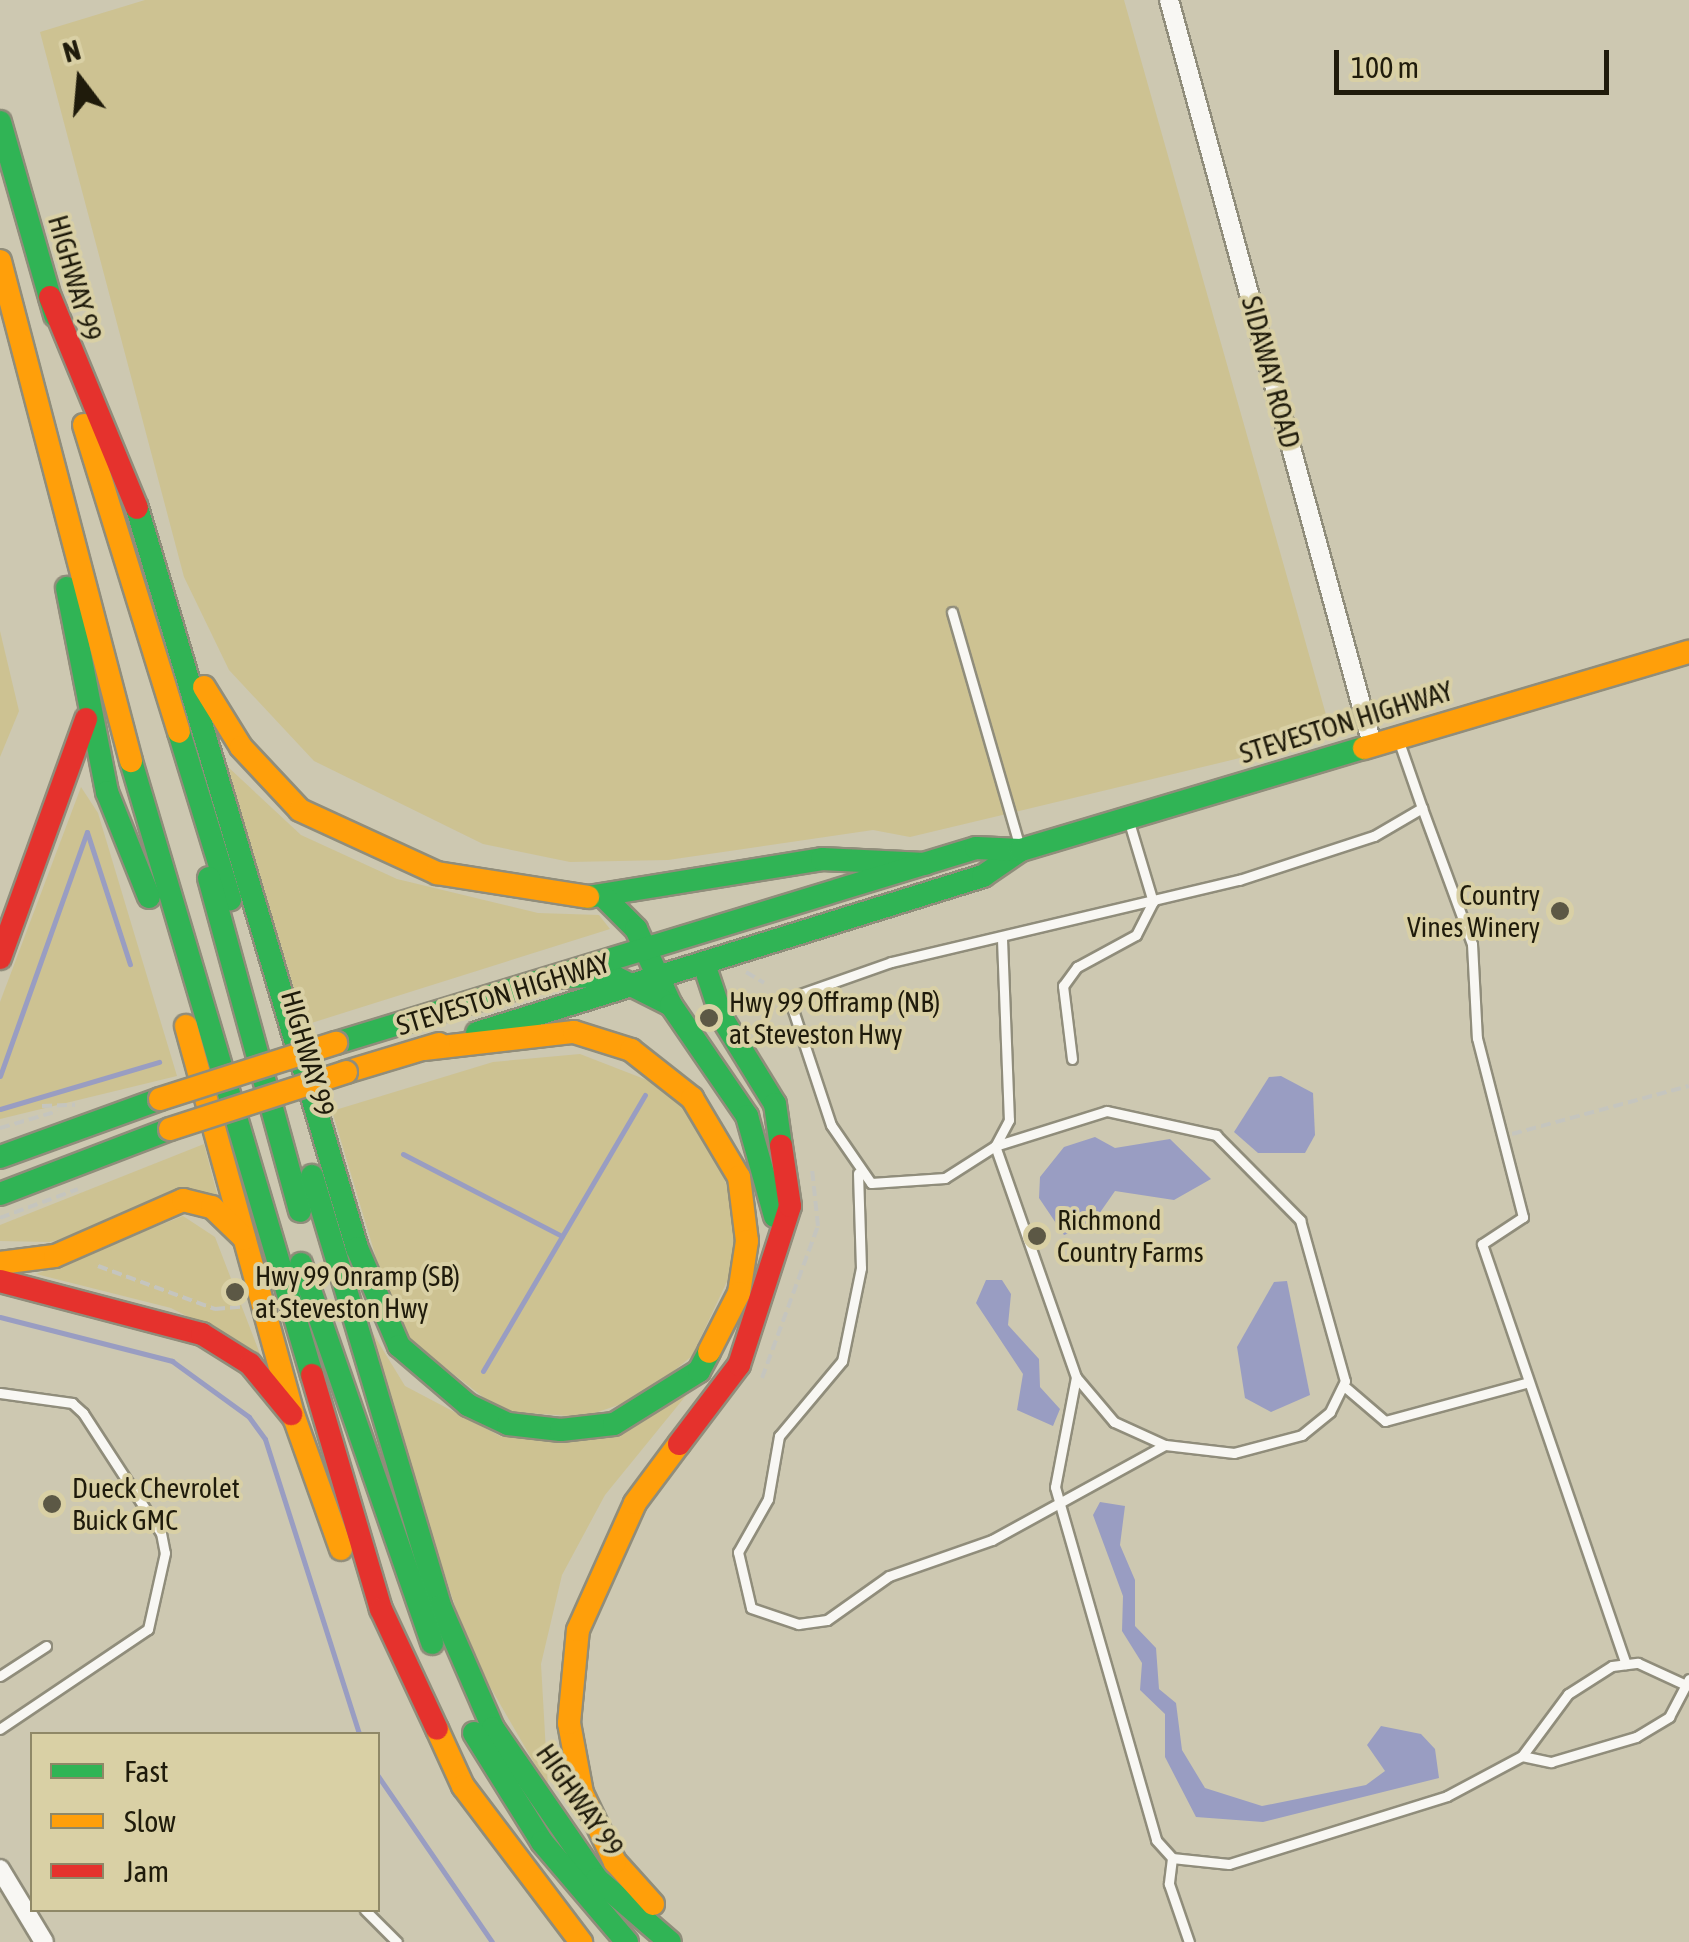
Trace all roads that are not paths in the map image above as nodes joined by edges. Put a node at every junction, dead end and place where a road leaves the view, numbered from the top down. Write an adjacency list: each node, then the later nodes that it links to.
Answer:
1 (1170, 0): 12 (street, SIDAWAY ROAD)
2 (0, 122): 4 (main road, HIGHWAY 99)
3 (0, 261): 5 (main road)
4 (50, 297): 8 (main road); 13 (main road, HIGHWAY 99)
5 (62, 499): 6 (main road); 10 (main road)
6 (80, 566): 41 (main road); 45 (main road)
7 (952, 612): 16 (lane)
8 (180, 644): 18 (main road); 26 (main road)
9 (1689, 652): 11 (main road, STEVESTON HIGHWAY)
10 (87, 710): 22 (main road); 32 (main road)
11 (1398, 736): 12 (main road, STEVESTON HIGHWAY); 14 (lane)
12 (1372, 744): 15 (main road, STEVESTON HIGHWAY)
13 (186, 761): 41 (main road); 59 (main road, HIGHWAY 99)
14 (1422, 808): 19 (lane); 38 (lane)
15 (1129, 820): 16 (main road, STEVESTON HIGHWAY); 19 (lane)
16 (1020, 850): 17 (main road, STEVESTON HIGHWAY); 23 (main road, STEVESTON HIGHWAY)
17 (925, 864): 18 (main road); 21 (main road, STEVESTON HIGHWAY)
18 (605, 898): 21 (main road)
19 (1152, 902): 20 (lane); 27 (lane)
20 (1002, 939): 28 (lane); 30 (lane)
21 (647, 948): 24 (main road, STEVESTON HIGHWAY); 25 (main road)
22 (0, 958)
23 (704, 964): 25 (main road, STEVESTON HIGHWAY); 33 (main road)
24 (556, 977): 25 (main road); 29 (main road, STEVESTON HIGHWAY, bridge)
25 (649, 980): 26 (main road, STEVESTON HIGHWAY); 33 (main road)
26 (424, 1049): 31 (main road, STEVESTON HIGHWAY, bridge)
27 (1072, 1059)
28 (994, 1146): 30 (lane); 37 (lane); 39 (lane)
29 (0, 1156)
30 (858, 1174): 44 (lane)
31 (0, 1194)
32 (244, 1238): 34 (main road); 42 (main road)
33 (776, 1256): 60 (main road)
34 (0, 1266): 36 (main road)
35 (0, 1282): 36 (main road)
36 (42, 1290): 42 (main road)
37 (1076, 1377): 43 (lane); 44 (lane)
38 (1526, 1383): 39 (lane); 47 (lane)
39 (1344, 1386): 43 (lane)
40 (0, 1393): 50 (lane)
41 (346, 1397): 58 (main road)
42 (294, 1417): 45 (main road)
43 (1164, 1445): 44 (lane)
44 (1059, 1504): 52 (lane)
45 (370, 1572): 57 (main road)
46 (46, 1646): 48 (lane)
47 (1626, 1664): 49 (lane); 51 (lane)
48 (0, 1676)
49 (1688, 1682): 51 (lane)
50 (0, 1729)
51 (1522, 1756): 52 (lane)
52 (1172, 1858): 61 (lane)
53 (0, 1869): 55 (street)
54 (368, 1912): 56 (lane)
55 (44, 1942)
56 (397, 1942)
57 (581, 1942)
58 (628, 1942)
59 (670, 1942)
60 (692, 1942)
61 (1190, 1942)

